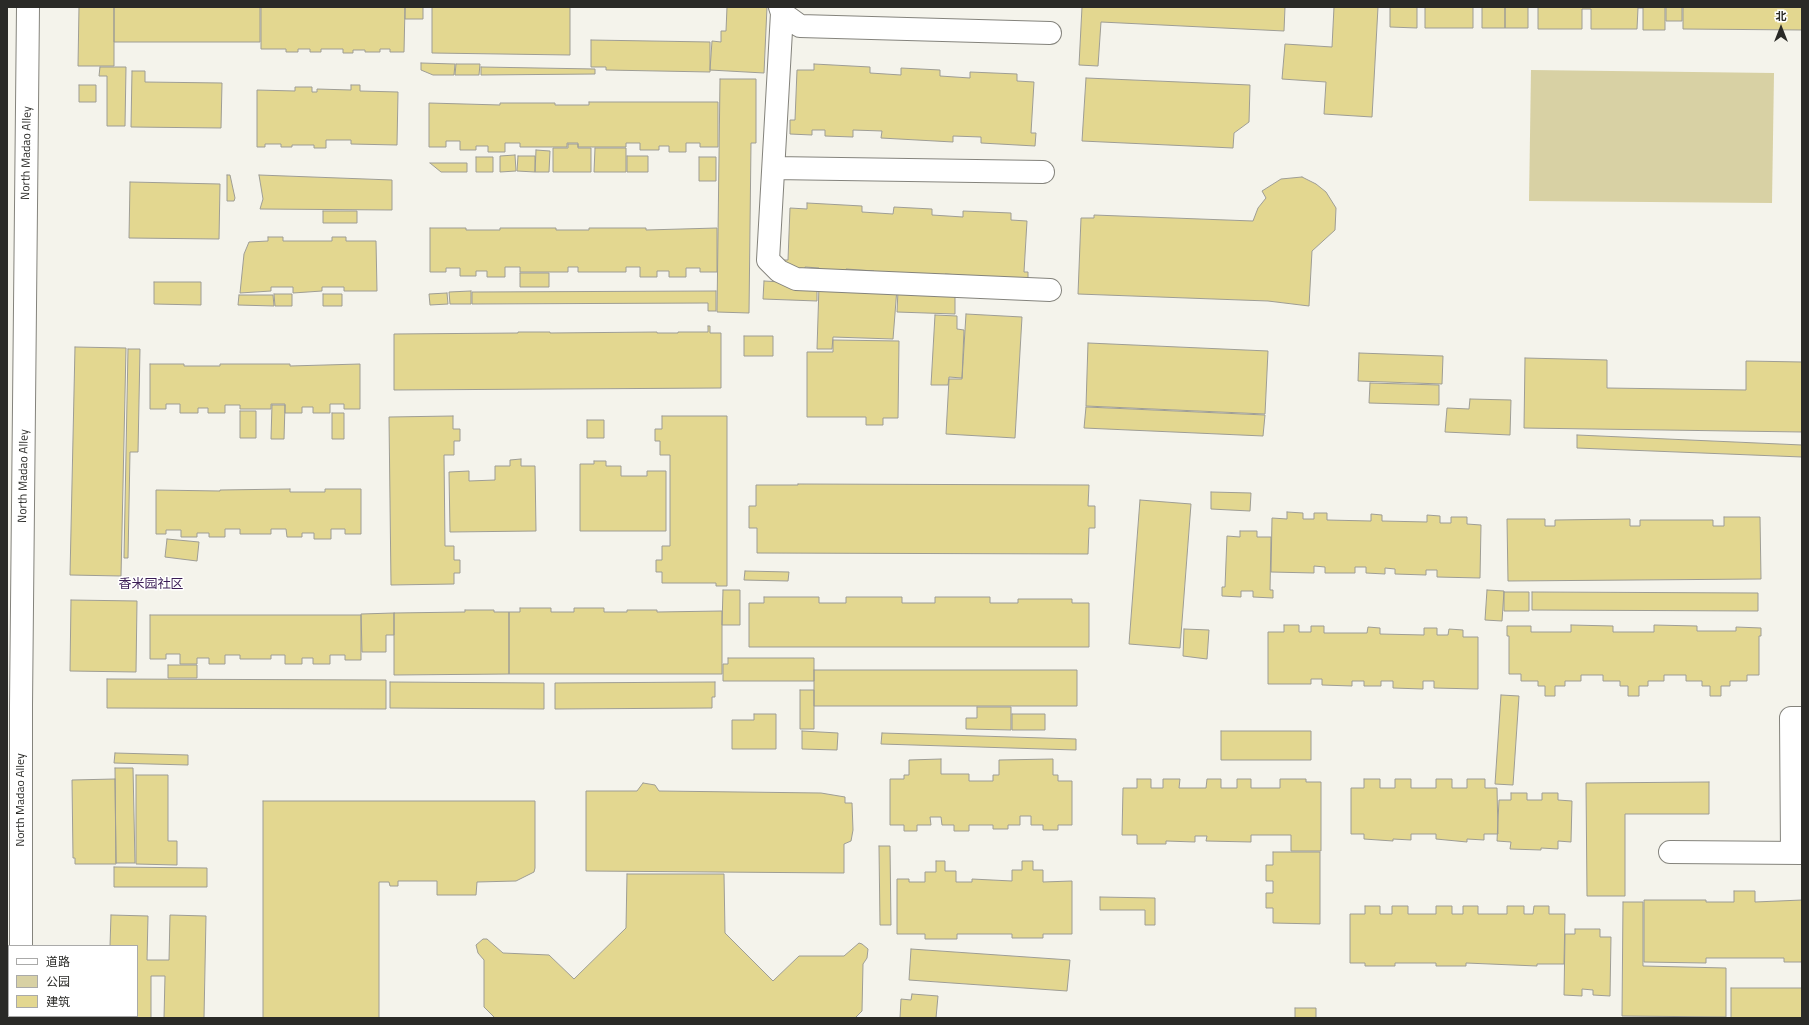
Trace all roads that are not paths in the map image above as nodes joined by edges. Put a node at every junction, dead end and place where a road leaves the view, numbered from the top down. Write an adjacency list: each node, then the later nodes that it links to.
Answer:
1 (28, 7): 10 (street, North Madao Alley)
2 (781, 10): 3 (street); 4 (street)
3 (1050, 33)
4 (774, 168): 5 (street); 6 (street)
5 (1044, 172)
6 (1050, 290)
7 (1802, 718): 9 (street)
8 (1670, 852): 9 (street)
9 (1797, 853)
10 (21, 945)

